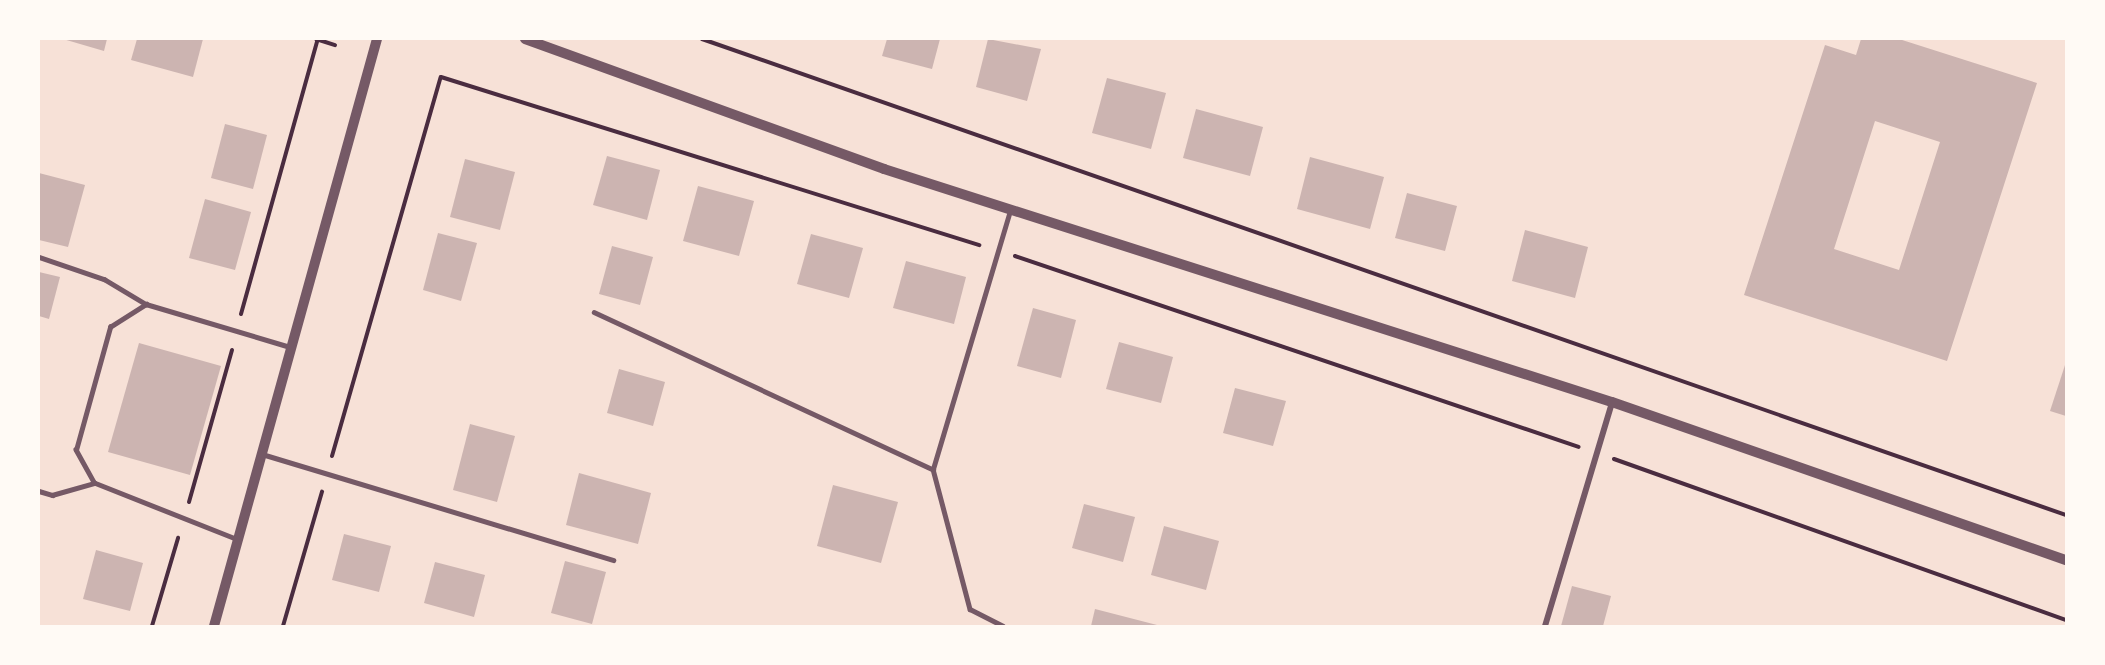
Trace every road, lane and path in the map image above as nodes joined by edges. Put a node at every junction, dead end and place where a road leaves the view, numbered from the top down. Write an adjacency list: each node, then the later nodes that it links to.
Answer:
1 (316, 39): 5 (path)
2 (376, 39): 11 (street)
3 (525, 39): 6 (street)
4 (702, 39): 19 (path)
5 (335, 45)
6 (1011, 209): 7 (lane); 12 (street)
7 (998, 251): 13 (path); 15 (lane); 16 (path)
8 (39, 257): 9 (lane)
9 (146, 304): 11 (lane); 17 (lane)
10 (594, 312): 15 (lane)
11 (292, 347): 14 (street)
12 (1612, 402): 13 (street); 22 (street)
13 (1596, 453): 23 (path); 27 (street)
14 (262, 454): 16 (lane); 20 (street)
15 (933, 469): 26 (lane)
16 (327, 474): 21 (lane); 25 (path)
17 (94, 483): 18 (lane); 20 (lane)
18 (39, 491)
19 (2066, 515)
20 (238, 540): 24 (street)
21 (613, 560)
22 (2066, 560)
23 (2066, 620)
24 (214, 626)
25 (283, 626)
26 (1003, 626)
27 (1545, 626)

